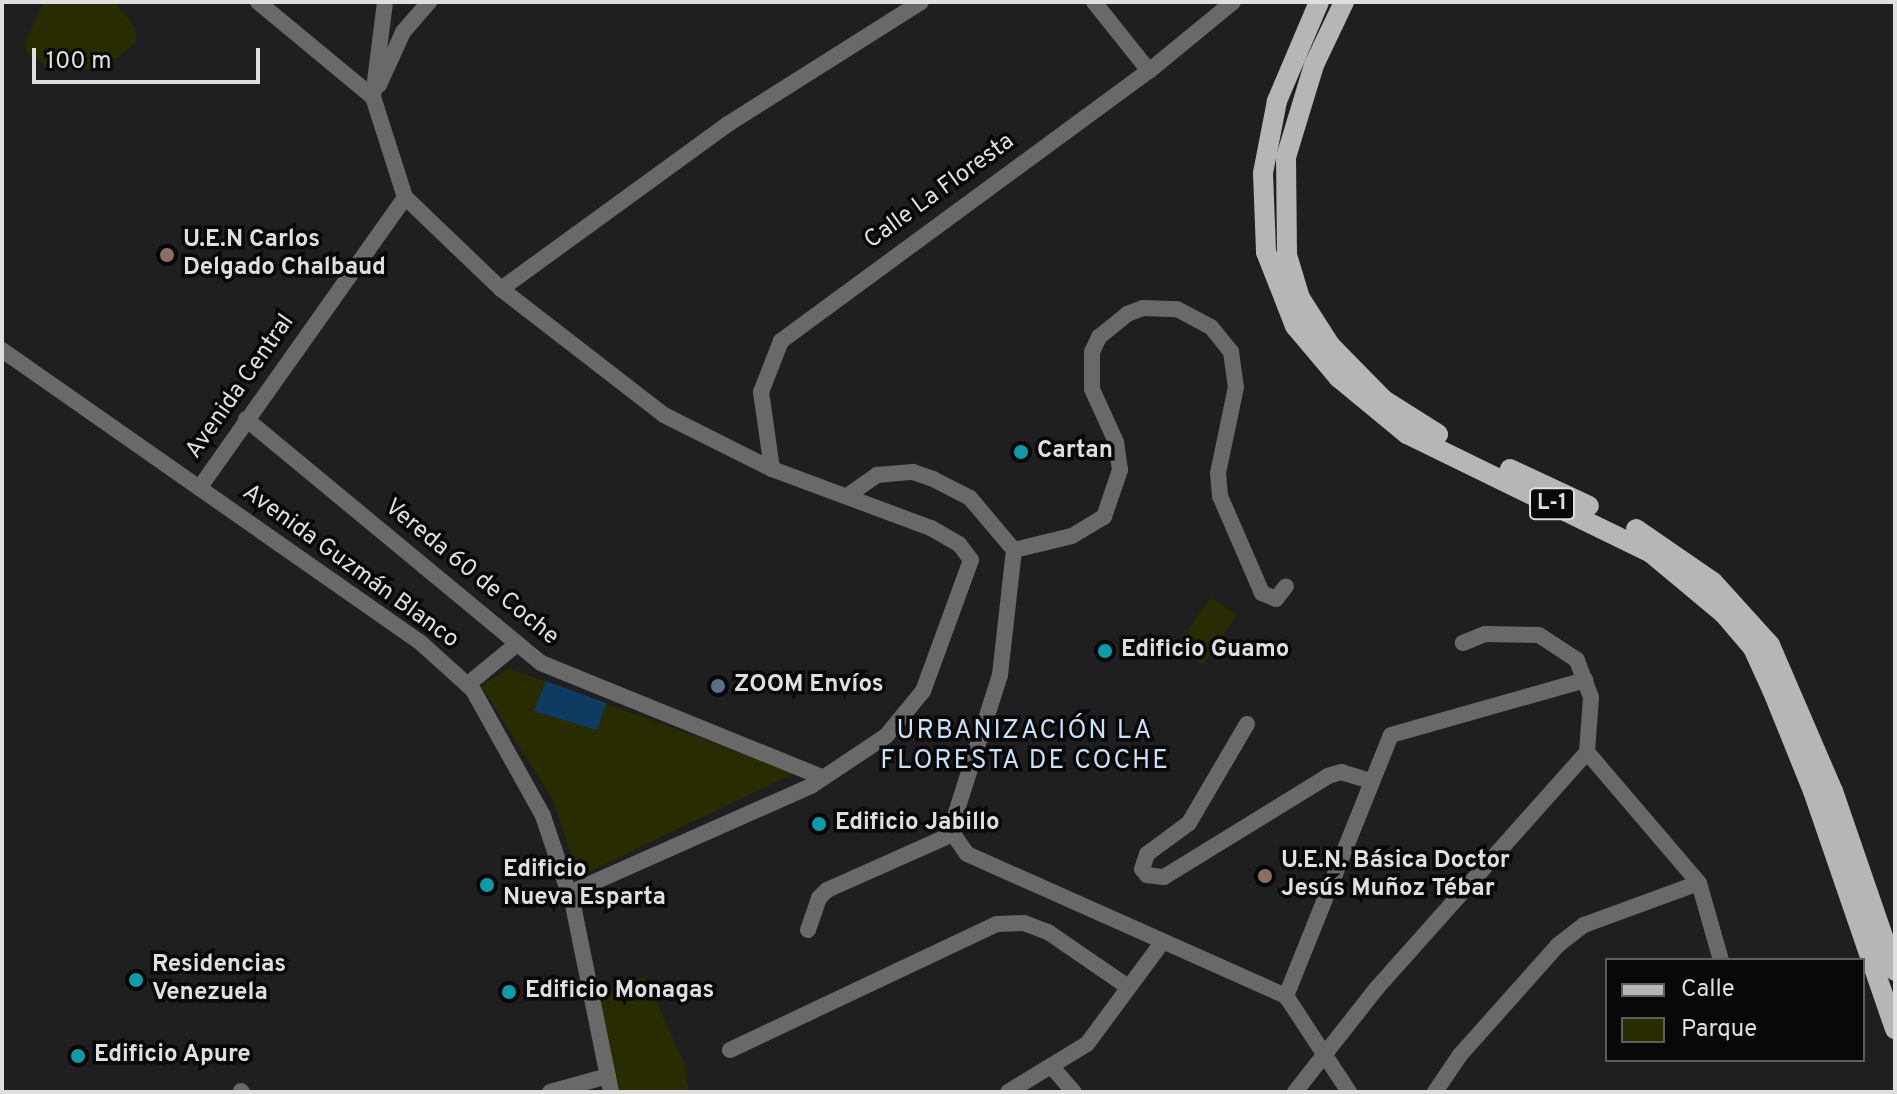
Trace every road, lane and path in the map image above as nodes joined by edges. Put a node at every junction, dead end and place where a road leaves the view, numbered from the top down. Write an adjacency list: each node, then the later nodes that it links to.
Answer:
1 (258, 2): 10 (street)
2 (385, 2): 10 (street)
3 (429, 2): 10 (street)
4 (921, 2): 12 (street)
5 (1094, 2): 9 (street)
6 (1233, 2): 9 (street, Calle La Floresta)
7 (1319, 2): 37 (main road, L-1)
8 (1344, 2): 34 (main road, L-1)
9 (1149, 71): 15 (street, Calle La Floresta)
10 (373, 97): 11 (street)
11 (405, 197): 12 (street); 14 (street, Avenida Central)
12 (501, 289): 15 (street)
13 (4, 356): 16 (street, Avenida Guzmán Blanco)
14 (246, 419): 16 (street, Avenida Central); 21 (street, Vereda 60 de Coche)
15 (772, 469): 17 (street)
16 (200, 487): 23 (street, Avenida Guzmán Blanco)
17 (847, 496): 18 (street); 26 (street)
18 (1014, 550): 19 (street); 28 (street)
19 (1286, 586)
20 (1463, 643): 22 (street)
21 (517, 644): 23 (street); 26 (street, Vereda 60 de Coche)
22 (1585, 680): 25 (street); 27 (street)
23 (467, 685): 30 (street, Avenida Guzmán Blanco)
24 (1247, 724): 27 (street)
25 (1587, 752): 29 (street); 39 (street)
26 (824, 778): 30 (street)
27 (1371, 781): 36 (street)
28 (953, 834): 31 (street); 32 (street)
29 (1699, 883): 33 (street); 47 (street)
30 (569, 893): 41 (street, Avenida Guzmán Blanco)
31 (808, 930)
32 (1161, 944): 35 (street); 36 (street)
33 (1720, 958)
34 (1895, 971)
35 (1128, 987): 38 (street); 40 (street)
36 (1286, 996): 39 (street)
37 (1895, 1029)
38 (730, 1050)
39 (1324, 1056): 45 (street); 46 (street)
40 (1052, 1067): 43 (street); 44 (street)
41 (609, 1084): 42 (street)
42 (550, 1092)
43 (1008, 1092)
44 (1074, 1092)
45 (1295, 1092)
46 (1349, 1092)
47 (1435, 1092)

